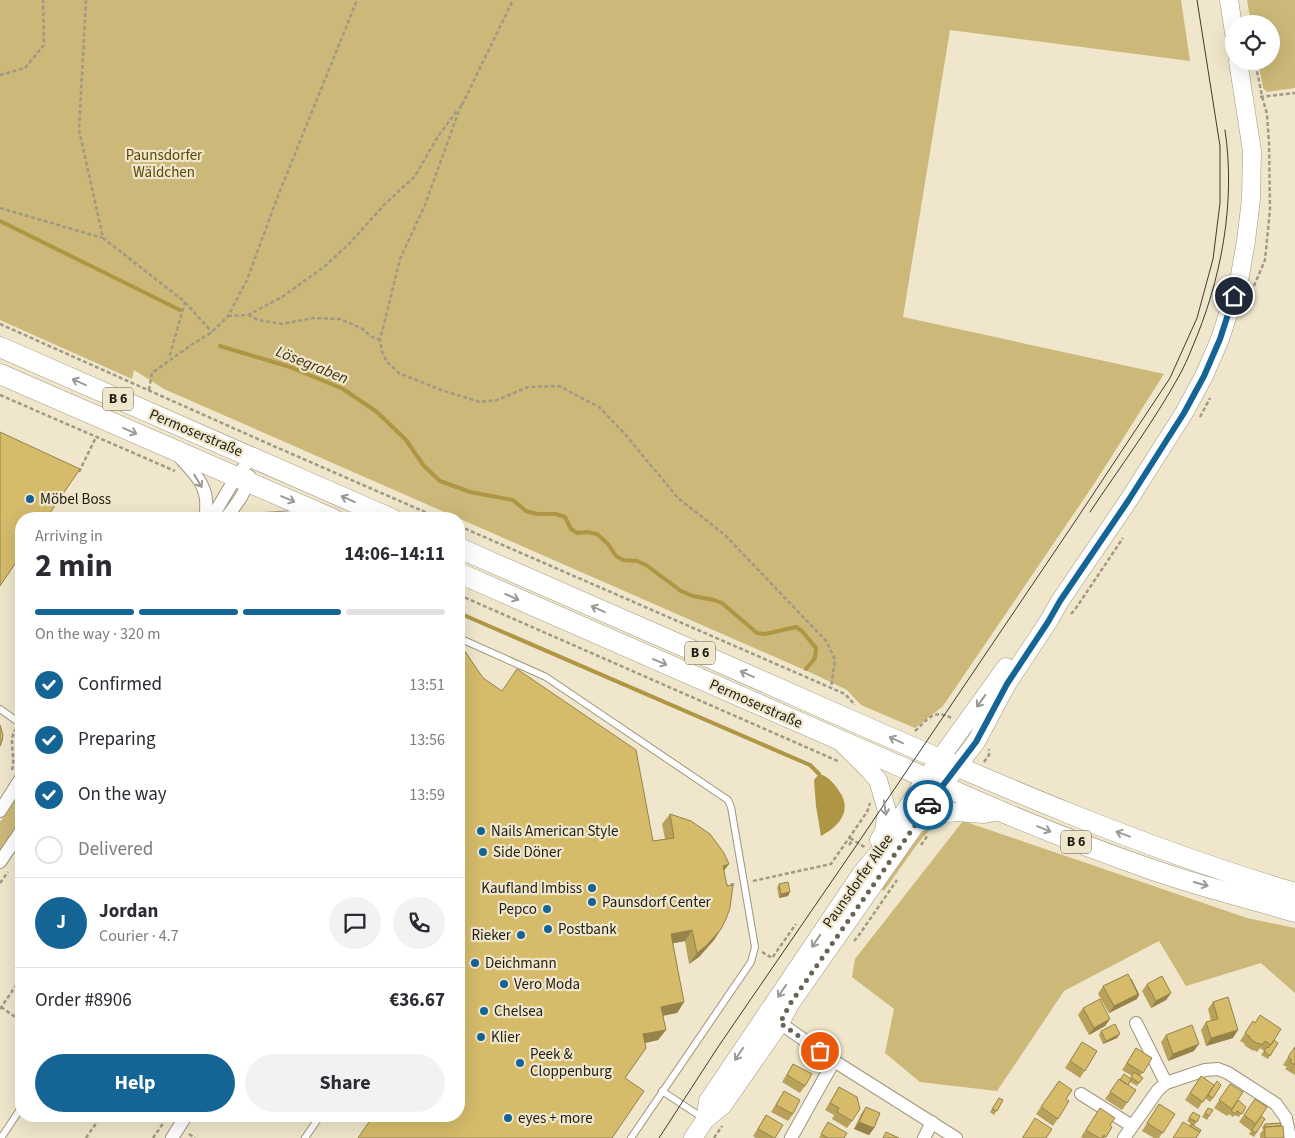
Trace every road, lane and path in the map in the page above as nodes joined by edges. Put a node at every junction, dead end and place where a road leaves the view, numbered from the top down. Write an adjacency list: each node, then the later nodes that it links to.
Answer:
1 (43, 0): 8 (path)
2 (86, 0): 13 (path)
3 (357, 0): 16 (path)
4 (513, 0): 11 (path)
5 (1229, 0): 6 (main road)
6 (1231, 15)
7 (1239, 70): 10 (main road, Paunsdorfer Allee)
8 (0, 75)
9 (1295, 93): 10 (path)
10 (1244, 98): 50 (main road, Paunsdorfer Allee)
11 (461, 105): 15 (path); 19 (path)
12 (0, 208): 13 (path)
13 (103, 238): 14 (path)
14 (185, 302): 18 (path); 21 (path)
15 (248, 315): 16 (path); 19 (path)
16 (228, 316): 18 (path)
17 (0, 324): 23 (path)
18 (212, 332): 21 (path)
19 (380, 340): 42 (path)
20 (0, 348): 27 (main road, Permoserstraße / B 6, one-way to 20)
21 (169, 360): 23 (path)
22 (0, 374): 26 (main road, Permoserstraße / B 6, one-way to 26)
23 (149, 390): 36 (path)
24 (0, 395): 25 (path)
25 (96, 436): 28 (path); 29 (path)
26 (173, 450): 30 (main road, Permoserstraße / B 6); 31 (street, one-way to 31)
27 (252, 457): 30 (street); 35 (main road, Permoserstraße / B 6, one-way to 27)
28 (79, 472)
29 (180, 473)
30 (242, 480): 32 (street); 33 (street); 34 (main road, Permoserstraße / B 6, one-way to 34)
31 (205, 512)
32 (215, 512)
33 (230, 512)
34 (312, 512)
35 (376, 512)
36 (425, 512)
37 (465, 529): 42 (path)
38 (465, 551): 50 (main road, Permoserstraße / B 6, one-way to 38)
39 (465, 576): 49 (main road, Permoserstraße / B 6, one-way to 49)
40 (465, 598): 51 (path)
41 (465, 641): 70 (lane)
42 (831, 688): 43 (path)
43 (856, 705)
44 (0, 709): 45 (lane)
45 (15, 720)
46 (956, 722): 48 (path)
47 (15, 730): 52 (path)
48 (912, 734)
49 (840, 740): 53 (main road, Permoserstraße / B 6); 63 (main road, one-way to 63)
50 (949, 763): 53 (main road, Paunsdorfer Allee); 67 (main road, B 6, one-way to 50)
51 (846, 765)
52 (15, 777): 55 (street)
53 (934, 783): 56 (main road, B 6); 57 (main road, Paunsdorfer Allee); 63 (main road, Paunsdorfer Allee)
54 (870, 795): 58 (path)
55 (0, 810)
56 (999, 811): 57 (main road); 68 (main road, B 6, one-way to 68)
57 (916, 824): 74 (main road, Paunsdorfer Allee)
58 (851, 839): 60 (path); 61 (path); 64 (path)
59 (15, 840): 62 (street)
60 (849, 845)
61 (863, 854)
62 (0, 862)
63 (863, 872): 74 (main road, Paunsdorfer Allee, one-way to 74)
64 (753, 881)
65 (735, 884): 66 (path)
66 (717, 887)
67 (1295, 893)
68 (1295, 912)
69 (796, 924): 70 (path)
70 (755, 947): 78 (lane)
71 (15, 986): 72 (path)
72 (0, 1007): 73 (path)
73 (15, 1016)
74 (773, 1019): 76 (street); 81 (main road, Paunsdorfer Allee)
75 (1136, 1023): 77 (street)
76 (834, 1061): 86 (street); 95 (street)
77 (1166, 1083): 87 (street); 99 (street)
78 (662, 1091): 81 (lane); 93 (lane)
79 (1081, 1094): 87 (street)
80 (15, 1117): 88 (lane)
81 (705, 1120): 94 (main road, Paunsdorfer Allee)
82 (97, 1122): 89 (path)
83 (164, 1122): 90 (path)
84 (182, 1122): 91 (street)
85 (316, 1122): 92 (lane)
86 (932, 1122): 96 (street); 97 (street)
87 (1132, 1126): 98 (street)
88 (1, 1138)
89 (86, 1138)
90 (153, 1138)
91 (172, 1138)
92 (305, 1138)
93 (631, 1138)
94 (693, 1138)
95 (791, 1138)
96 (924, 1138)
97 (956, 1138)
98 (1124, 1138)
99 (1290, 1138)

